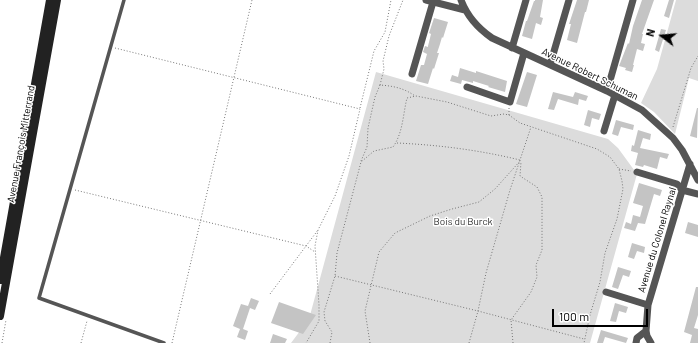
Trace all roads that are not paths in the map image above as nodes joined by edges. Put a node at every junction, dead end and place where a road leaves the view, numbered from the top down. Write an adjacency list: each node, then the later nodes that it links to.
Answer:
1 (50, 0): 23 (main road, Avenue François Mitterrand)
2 (57, 0): 26 (main road, Avenue François Mitterrand)
3 (124, 0): 28 (lane)
4 (461, 0): 9 (street, Avenue Robert Schuman)
5 (526, 0): 10 (street)
6 (569, 0): 12 (street)
7 (633, 0): 15 (street)
8 (430, 1): 9 (street); 13 (street)
9 (464, 10): 10 (street, Avenue Robert Schuman)
10 (512, 48): 11 (street, Avenue Robert Schuman)
11 (524, 53): 12 (street, Avenue Robert Schuman); 14 (street)
12 (550, 65): 15 (street, Avenue Robert Schuman)
13 (412, 74)
14 (467, 87)
15 (607, 91): 16 (street, Avenue Robert Schuman)
16 (615, 95): 17 (street); 18 (street, Avenue Robert Schuman)
17 (604, 131)
18 (690, 164): 20 (street, Avenue Robert Schuman); 21 (street, Avenue du Colonel Raynal)
19 (637, 172): 21 (street)
20 (698, 180)
21 (682, 190): 22 (street); 25 (street, Avenue du Colonel Raynal)
22 (698, 194)
23 (0, 280)
24 (606, 292): 25 (street)
25 (648, 304): 27 (street, Avenue du Colonel Raynal)
26 (0, 316)
27 (646, 331): 29 (street); 30 (street)
28 (164, 343)
29 (636, 343)
30 (651, 343)

